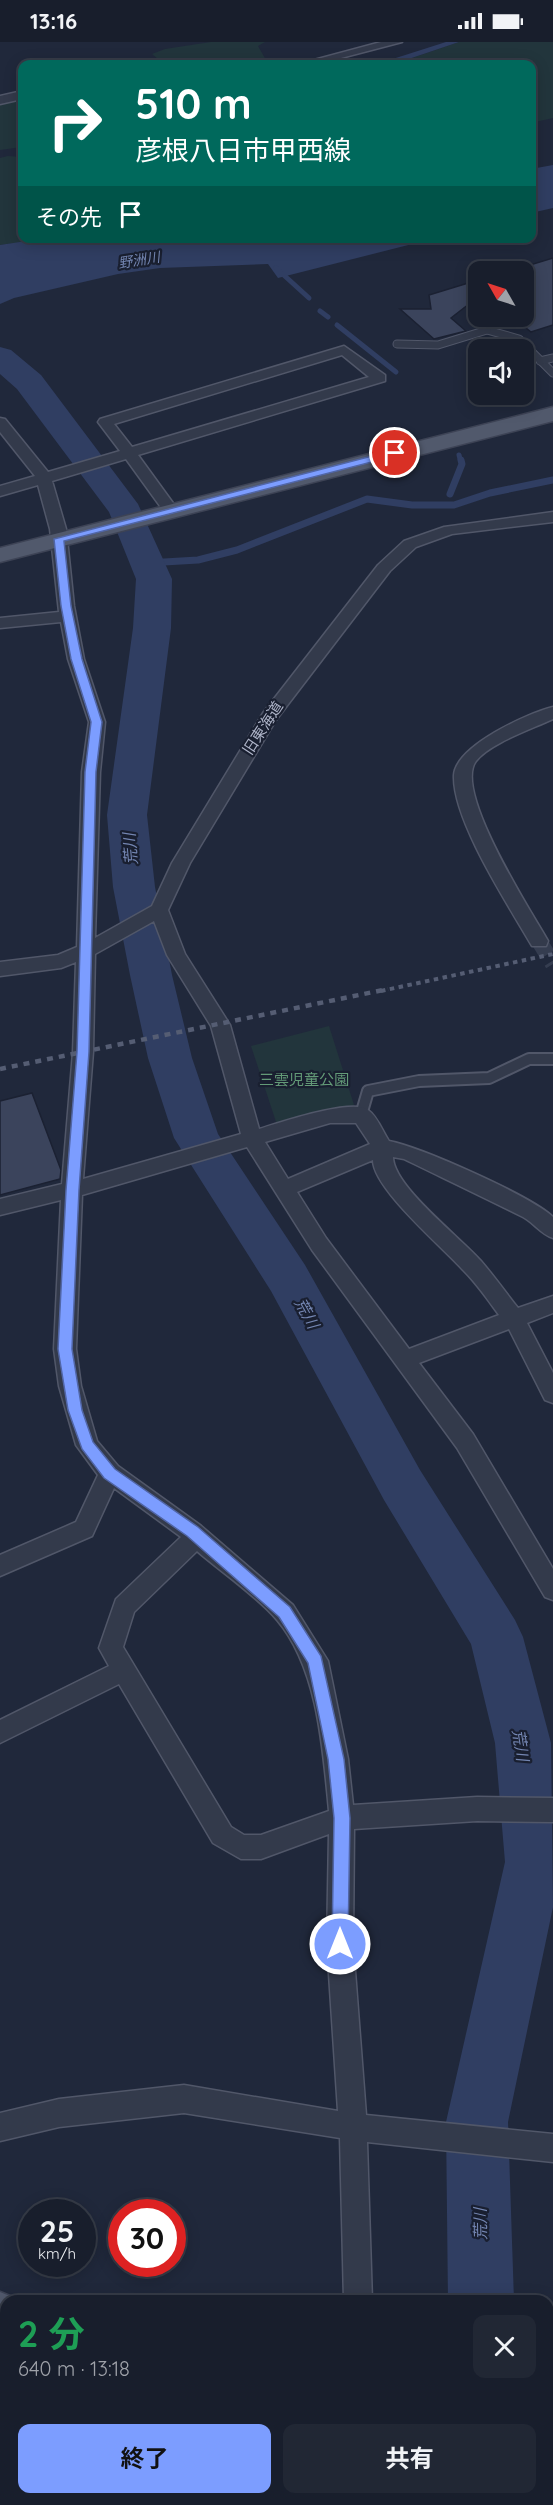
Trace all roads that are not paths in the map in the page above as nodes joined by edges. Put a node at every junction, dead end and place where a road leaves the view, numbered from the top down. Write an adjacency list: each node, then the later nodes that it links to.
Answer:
1 (396, 42): 2 (street)
2 (322, 60)
3 (18, 96): 4 (street)
4 (0, 100)
5 (484, 327): 6 (lane)
6 (487, 330): 7 (lane); 9 (lane)
7 (397, 344)
8 (553, 358): 9 (lane)
9 (540, 361): 10 (lane)
10 (553, 373)
11 (553, 414): 16 (main road)
12 (3, 431): 14 (street)
13 (129, 453): 13 (street); 14 (street); 16 (street)
14 (47, 475): 15 (street); 18 (street)
15 (0, 491)
16 (170, 510): 18 (main road)
17 (553, 517): 23 (street, 旧東海道)
18 (59, 539): 19 (main road); 20 (street)
19 (0, 555)
20 (68, 615): 21 (street); 25 (street)
21 (0, 623)
22 (553, 712): 24 (street)
23 (159, 910): 25 (street); 29 (street)
24 (539, 941)
25 (91, 949): 26 (street); 32 (street)
26 (0, 969)
27 (553, 1059): 28 (lane)
28 (361, 1115): 29 (street); 30 (street)
29 (244, 1141): 31 (street); 32 (street)
30 (383, 1147): 31 (street); 34 (street); 36 (street)
31 (284, 1188): 37 (street)
32 (72, 1190): 33 (street); 39 (street)
33 (0, 1207)
34 (553, 1230)
35 (553, 1304): 36 (street)
36 (514, 1319): 37 (street); 38 (street)
37 (405, 1359): 42 (street)
38 (553, 1394)
39 (110, 1473): 40 (street); 41 (street)
40 (197, 1536): 43 (street); 46 (street)
41 (0, 1566)
42 (553, 1590)
43 (124, 1670): 44 (street); 46 (street)
44 (0, 1732)
45 (553, 1810): 46 (street)
46 (342, 1818): 48 (street)
47 (0, 2127): 48 (street)
48 (352, 2127): 49 (street); 50 (street)
49 (553, 2148)
50 (358, 2295)

